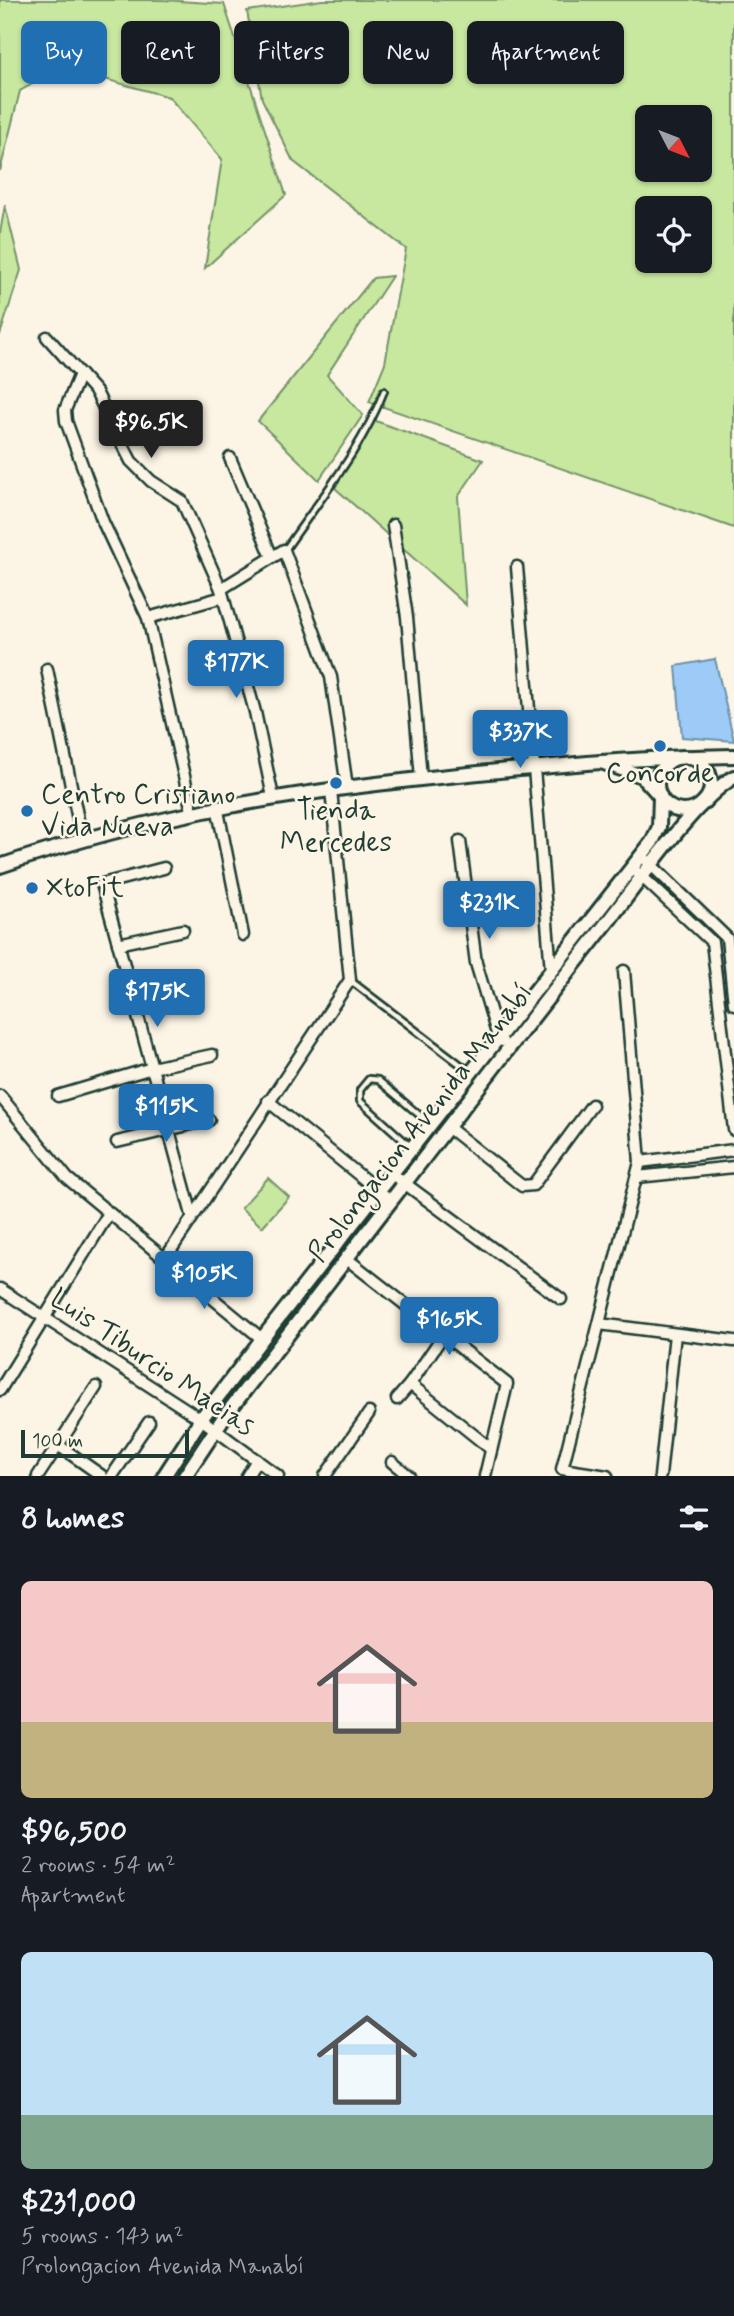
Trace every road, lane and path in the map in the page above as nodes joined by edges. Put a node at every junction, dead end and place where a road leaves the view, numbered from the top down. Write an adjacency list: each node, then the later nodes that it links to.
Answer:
1 (47, 337): 2 (street)
2 (80, 374): 9 (street); 10 (street)
3 (384, 391): 6 (lane)
4 (230, 458): 7 (street)
5 (393, 525): 17 (street)
6 (284, 551): 7 (street); 18 (street)
7 (272, 557): 9 (street)
8 (517, 567): 15 (street)
9 (222, 593): 10 (street); 21 (street)
10 (148, 618): 24 (street)
11 (47, 668): 25 (street)
12 (734, 756): 13 (main road)
13 (682, 758): 14 (main road); 20 (main road); 22 (main road)
14 (601, 762): 15 (main road); 20 (main road)
15 (535, 767): 17 (main road); 36 (street)
16 (734, 777): 22 (main road, Prolongacion Avenida Manabí)
17 (421, 778): 18 (main road)
18 (347, 787): 19 (main road)
19 (331, 790): 21 (main road); 38 (street)
20 (660, 796): 22 (main road); 27 (main road, Prolongacion Avenida Manabí)
21 (273, 797): 23 (main road)
22 (704, 802): 28 (main road, Prolongacion Avenida Manabí)
23 (217, 807): 24 (main road); 34 (street)
24 (192, 811): 25 (main road)
25 (82, 839): 29 (main road)
26 (460, 841): 42 (street)
27 (642, 856): 28 (street); 31 (main road, Prolongacion Avenida Manabí)
28 (653, 865): 32 (main road, Prolongacion Avenida Manabí); 41 (street)
29 (0, 866)
30 (164, 868): 35 (street)
31 (633, 868): 32 (street); 36 (main road, Prolongacion Avenida Manabí)
32 (643, 877): 43 (main road, Prolongacion Avenida Manabí); 56 (street)
33 (183, 930): 35 (street)
34 (243, 935)
35 (118, 943): 40 (street)
36 (551, 970): 42 (main road, Prolongacion Avenida Manabí)
37 (624, 971): 60 (street)
38 (350, 980): 46 (lane); 50 (street)
39 (197, 993): 40 (street)
40 (135, 1004): 45 (street)
41 (734, 1004)
42 (498, 1037): 43 (street); 46 (main road, Prolongacion Avenida Manabí)
43 (509, 1049): 47 (main road, Prolongacion Avenida Manabí)
44 (212, 1055): 45 (street)
45 (152, 1068): 49 (street); 54 (street)
46 (471, 1072): 47 (lane); 53 (main road, Prolongacion Avenida Manabí)
47 (484, 1082): 55 (main road, Prolongacion Avenida Manabí)
48 (0, 1096): 67 (street)
49 (58, 1096)
50 (268, 1101): 65 (street); 68 (street)
51 (592, 1105): 55 (street)
52 (209, 1120): 54 (street)
53 (431, 1124): 58 (main road, Prolongacion Avenida Manabí); 58 (lane)
54 (168, 1127): 57 (street); 68 (street)
55 (449, 1128): 64 (main road, Prolongacion Avenida Manabí)
56 (734, 1130)
57 (117, 1142)
58 (412, 1148): 62 (main road, Prolongacion Avenida Manabí)
59 (734, 1150): 60 (street)
60 (640, 1162): 63 (street)
61 (734, 1167): 63 (street)
62 (392, 1174): 64 (street); 65 (main road, Prolongacion Avenida Manabí)
63 (637, 1177): 74 (street)
64 (405, 1184): 66 (main road, Prolongacion Avenida Manabí); 72 (street)
65 (378, 1191): 66 (street); 77 (main road, Prolongacion Avenida Manabí)
66 (391, 1201): 70 (main road, Prolongacion Avenida Manabí)
67 (108, 1213): 69 (street); 73 (street)
68 (192, 1215): 69 (street)
69 (165, 1259): 77 (street)
70 (347, 1259): 75 (street); 86 (main road, Prolongacion Avenida Manabí)
71 (0, 1289): 73 (street, Luis Tiburcio Macias)
72 (561, 1299)
73 (44, 1318): 81 (street); 84 (street, Luis Tiburcio Macias)
74 (599, 1324): 76 (street); 101 (street)
75 (444, 1334): 79 (street); 88 (street)
76 (675, 1334): 78 (street); 102 (street)
77 (262, 1339): 84 (main road, Prolongacion Avenida Manabí)
78 (734, 1341)
79 (410, 1384): 82 (street); 88 (street)
80 (96, 1388): 87 (street)
81 (0, 1390)
82 (397, 1399)
83 (369, 1413): 98 (street)
84 (201, 1419): 86 (street, Luis Tiburcio Macias); 94 (main road, Prolongacion Avenida Manabí)
85 (149, 1422): 93 (street)
86 (216, 1429): 89 (street, Luis Tiburcio Macias); 95 (main road, Prolongacion Avenida Manabí)
87 (58, 1445): 91 (street); 92 (street)
88 (491, 1449): 100 (street)
89 (257, 1460): 96 (street); 97 (street, Luis Tiburcio Macias)
90 (393, 1462): 99 (street)
91 (38, 1476)
92 (102, 1476)
93 (112, 1476)
94 (164, 1476)
95 (185, 1476)
96 (247, 1476)
97 (278, 1476)
98 (325, 1476)
99 (409, 1476)
100 (485, 1476)
101 (607, 1476)
102 (660, 1476)

